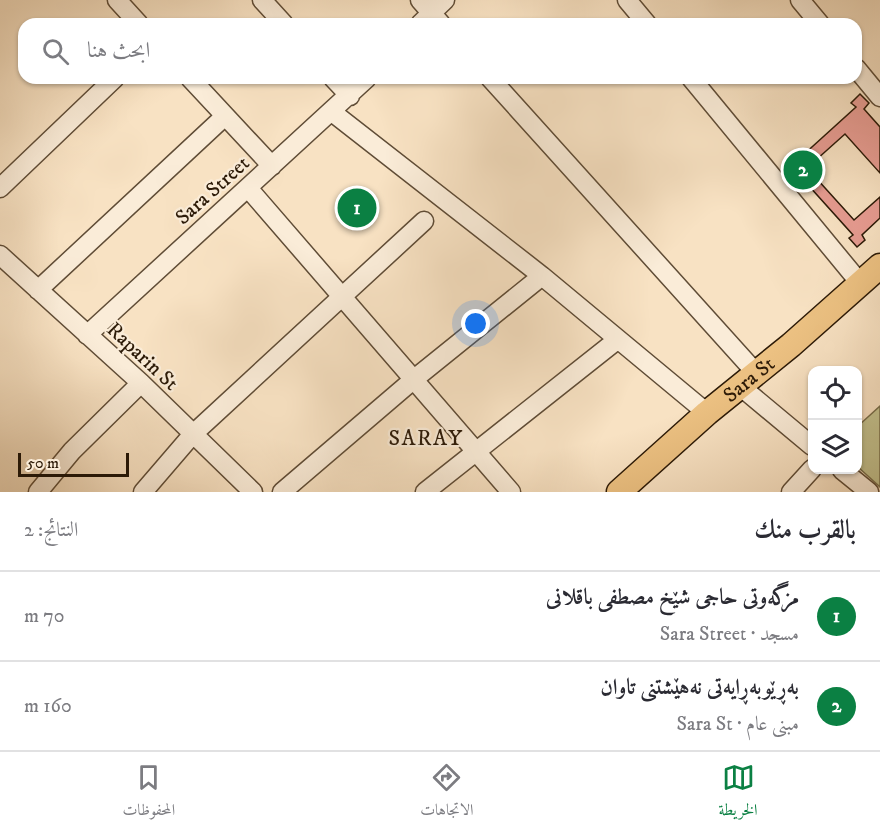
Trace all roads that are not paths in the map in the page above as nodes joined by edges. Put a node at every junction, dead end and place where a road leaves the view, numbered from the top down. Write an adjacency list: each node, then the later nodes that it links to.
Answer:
1 (117, 0): 7 (street)
2 (262, 0): 8 (street)
3 (445, 0): 6 (street)
4 (627, 0): 9 (street)
5 (800, 0): 10 (street)
6 (428, 15)
7 (134, 18)
8 (278, 18)
9 (642, 18)
10 (815, 18)
11 (862, 75): 19 (street)
12 (108, 84): 23 (street)
13 (196, 84): 21 (street)
14 (339, 84): 18 (street)
15 (361, 84): 18 (street, Sara Street)
16 (495, 84): 35 (street)
17 (696, 84): 29 (street)
18 (350, 96): 20 (street, Sara Street)
19 (880, 97)
20 (332, 111): 22 (street, Sara Street); 28 (street)
21 (225, 116): 22 (street); 30 (street)
22 (272, 165): 24 (street, Sara Street)
23 (0, 188)
24 (248, 188): 31 (street); 32 (street, Sara Street)
25 (424, 221): 31 (street)
26 (0, 255): 30 (street, Raparin St)
27 (880, 266): 29 (main road, Sara St)
28 (542, 276): 33 (street); 34 (street)
29 (860, 283): 35 (main road, Sara St)
30 (38, 290): 32 (street, Raparin St)
31 (342, 297): 34 (street); 38 (street)
32 (87, 335): 36 (street, Raparin St)
33 (617, 340): 37 (street); 40 (street)
34 (413, 380): 40 (street); 46 (street)
35 (748, 380): 37 (main road, Sara St); 39 (street)
36 (141, 383): 38 (street, Raparin St); 43 (street)
37 (707, 413): 49 (main road, Sara St)
38 (192, 435): 44 (street); 45 (street, Raparin St)
39 (808, 441)
40 (476, 452): 47 (street); 48 (street)
41 (808, 474): 50 (street)
42 (847, 474): 51 (street)
43 (38, 492)
44 (143, 492)
45 (253, 492)
46 (282, 492)
47 (425, 492)
48 (511, 492)
49 (620, 492)
50 (790, 492)
51 (869, 492)

